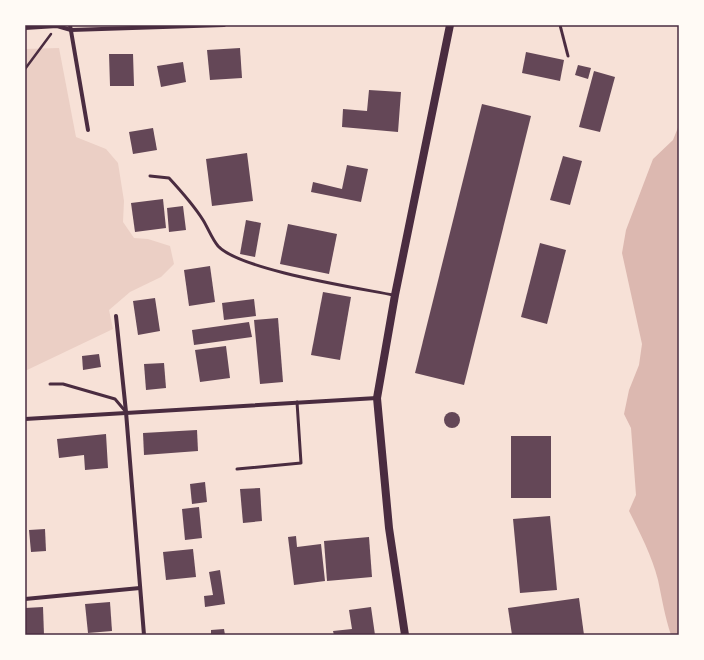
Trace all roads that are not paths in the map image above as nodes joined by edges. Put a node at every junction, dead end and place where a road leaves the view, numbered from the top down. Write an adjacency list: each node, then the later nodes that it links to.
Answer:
1 (70, 25): 6 (street)
2 (224, 25): 6 (street)
3 (450, 25): 10 (main road)
4 (560, 25): 7 (lane)
5 (25, 28): 6 (street)
6 (71, 30): 8 (street)
7 (568, 56)
8 (88, 130)
9 (150, 176): 10 (lane)
10 (395, 295): 13 (main road)
11 (116, 316): 15 (street)
12 (50, 384): 15 (lane)
13 (376, 398): 14 (street); 21 (main road)
14 (297, 402): 15 (street); 17 (lane)
15 (126, 412): 16 (street); 18 (street)
16 (25, 419)
17 (237, 469)
18 (140, 588): 19 (street); 20 (street)
19 (25, 599)
20 (144, 635)
21 (405, 635)

